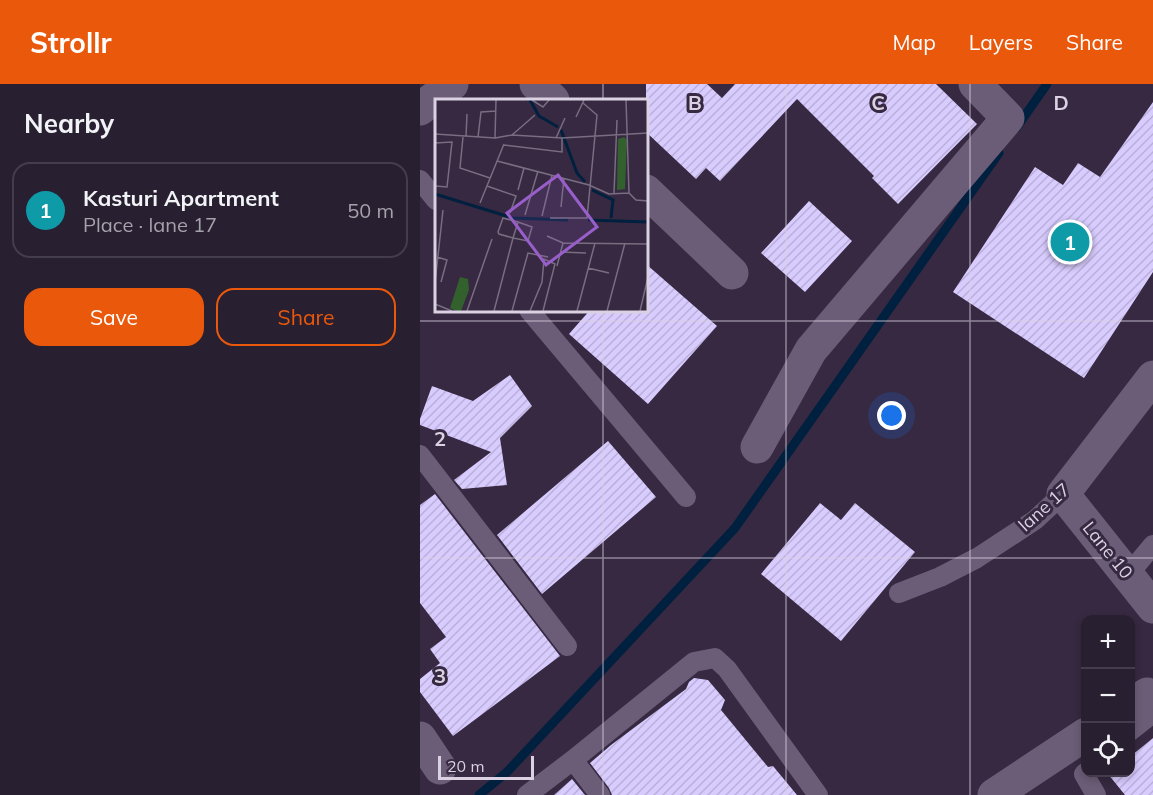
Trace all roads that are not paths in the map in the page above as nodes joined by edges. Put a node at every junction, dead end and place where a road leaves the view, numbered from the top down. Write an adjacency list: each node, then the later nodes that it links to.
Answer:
1 (452, 84): 5 (street)
2 (536, 84): 4 (street)
3 (975, 84): 12 (street)
4 (552, 99)
5 (420, 110)
6 (420, 180): 8 (lane)
7 (648, 193): 9 (street)
8 (435, 199)
9 (732, 273)
10 (532, 312): 15 (lane)
11 (1153, 377): 14 (street, lane 17)
12 (757, 447)
13 (420, 455): 20 (lane)
14 (1063, 494): 17 (street, Lane 10); 18 (lane, lane 17)
15 (686, 497)
16 (1153, 545): 17 (lane)
17 (1128, 575): 19 (street, Lane 10)
18 (899, 592)
19 (1153, 607)
20 (567, 646)
21 (1143, 704): 22 (lane)
22 (1135, 723)
23 (1081, 737): 31 (street)
24 (420, 738): 26 (street)
25 (573, 760): 28 (lane); 29 (lane); 30 (lane)
26 (440, 768)
27 (1086, 777): 32 (lane)
28 (527, 795)
29 (600, 795)
30 (818, 795)
31 (994, 795)
32 (1096, 795)

